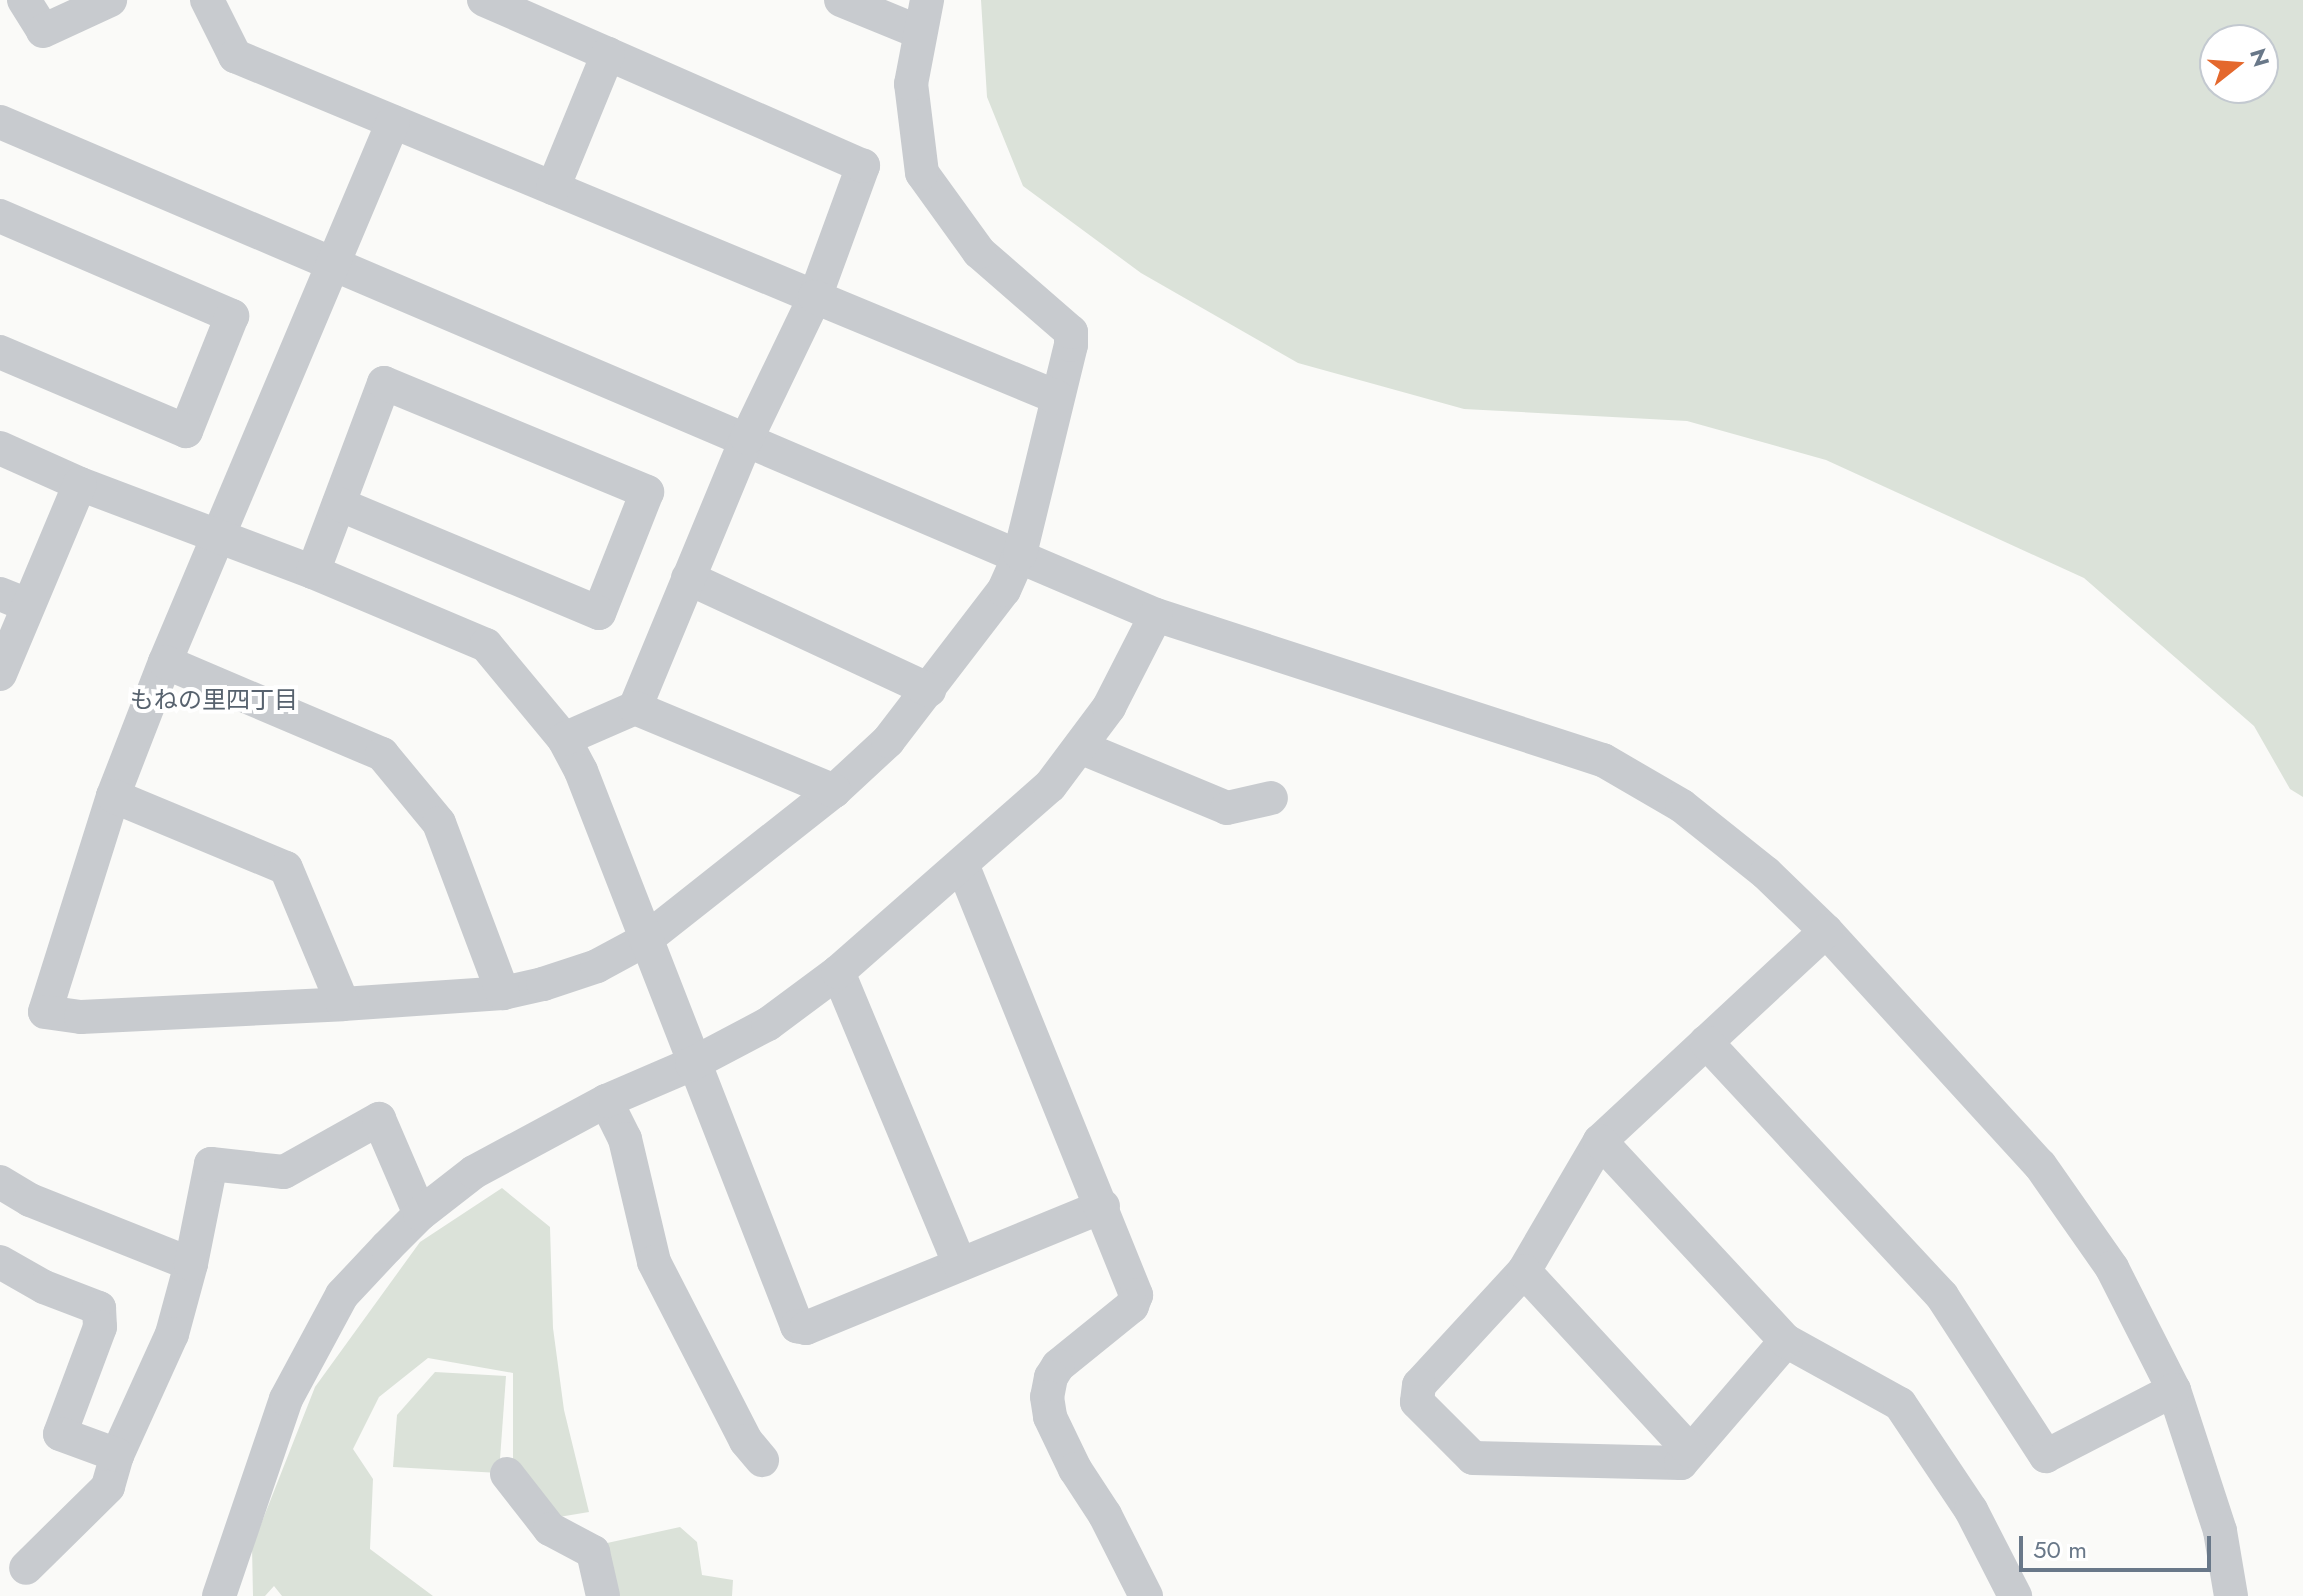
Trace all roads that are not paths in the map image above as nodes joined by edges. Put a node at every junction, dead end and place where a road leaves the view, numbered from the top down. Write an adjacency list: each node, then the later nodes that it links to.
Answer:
1 (24, 0): 2 (street)
2 (110, 0)
3 (207, 0): 9 (street)
4 (484, 0): 7 (street)
5 (841, 0): 6 (street)
6 (923, 16): 15 (street)
7 (608, 54): 10 (street); 13 (street)
8 (0, 122): 12 (street)
9 (393, 122): 10 (street); 12 (street)
10 (553, 188): 13 (street)
11 (0, 216): 14 (street)
12 (334, 268): 16 (street); 20 (street)
13 (815, 297): 15 (street); 16 (street)
14 (0, 352)
15 (1057, 397): 21 (street)
16 (747, 438): 21 (street); 23 (street)
17 (0, 448): 18 (street)
18 (80, 484): 20 (street); 24 (street)
19 (339, 504): 19 (street); 22 (street)
20 (219, 539): 22 (street); 26 (street)
21 (1020, 554): 25 (street); 28 (street)
22 (313, 572): 30 (street)
23 (688, 578): 28 (street); 29 (street)
24 (14, 600): 27 (street)
25 (1156, 615): 31 (street); 36 (street)
26 (165, 662): 33 (street); 39 (street)
27 (0, 674)
28 (929, 690): 32 (street)
29 (635, 708): 30 (street); 32 (street)
30 (564, 739): 37 (street)
31 (1080, 747): 34 (street); 35 (street)
32 (834, 791): 37 (street)
33 (113, 796): 40 (street); 40 (street)
34 (1271, 798)
35 (962, 864): 38 (street); 46 (street)
36 (1826, 931): 41 (street); 53 (street)
37 (645, 940): 39 (street); 42 (street)
38 (838, 972): 42 (street); 50 (street)
39 (503, 993): 40 (street)
40 (343, 1004)
41 (1706, 1042): 44 (street); 53 (street)
42 (692, 1064): 43 (street); 50 (street)
43 (606, 1101): 47 (street); 56 (street)
44 (1600, 1141): 51 (street); 52 (street)
45 (0, 1182): 49 (street)
46 (1103, 1206): 50 (street); 61 (street)
47 (420, 1214): 49 (street); 59 (street)
48 (0, 1262): 55 (street)
49 (191, 1264): 55 (street)
50 (960, 1265)
51 (1524, 1271): 54 (street); 54 (street)
52 (1786, 1341): 54 (street); 62 (street)
53 (2174, 1390): 63 (street)
54 (1690, 1451)
55 (117, 1455): 58 (street)
56 (762, 1460)
57 (507, 1474): 60 (street)
58 (26, 1568)
59 (219, 1596)
60 (603, 1596)
61 (1146, 1596)
62 (2015, 1596)
63 (2231, 1596)

